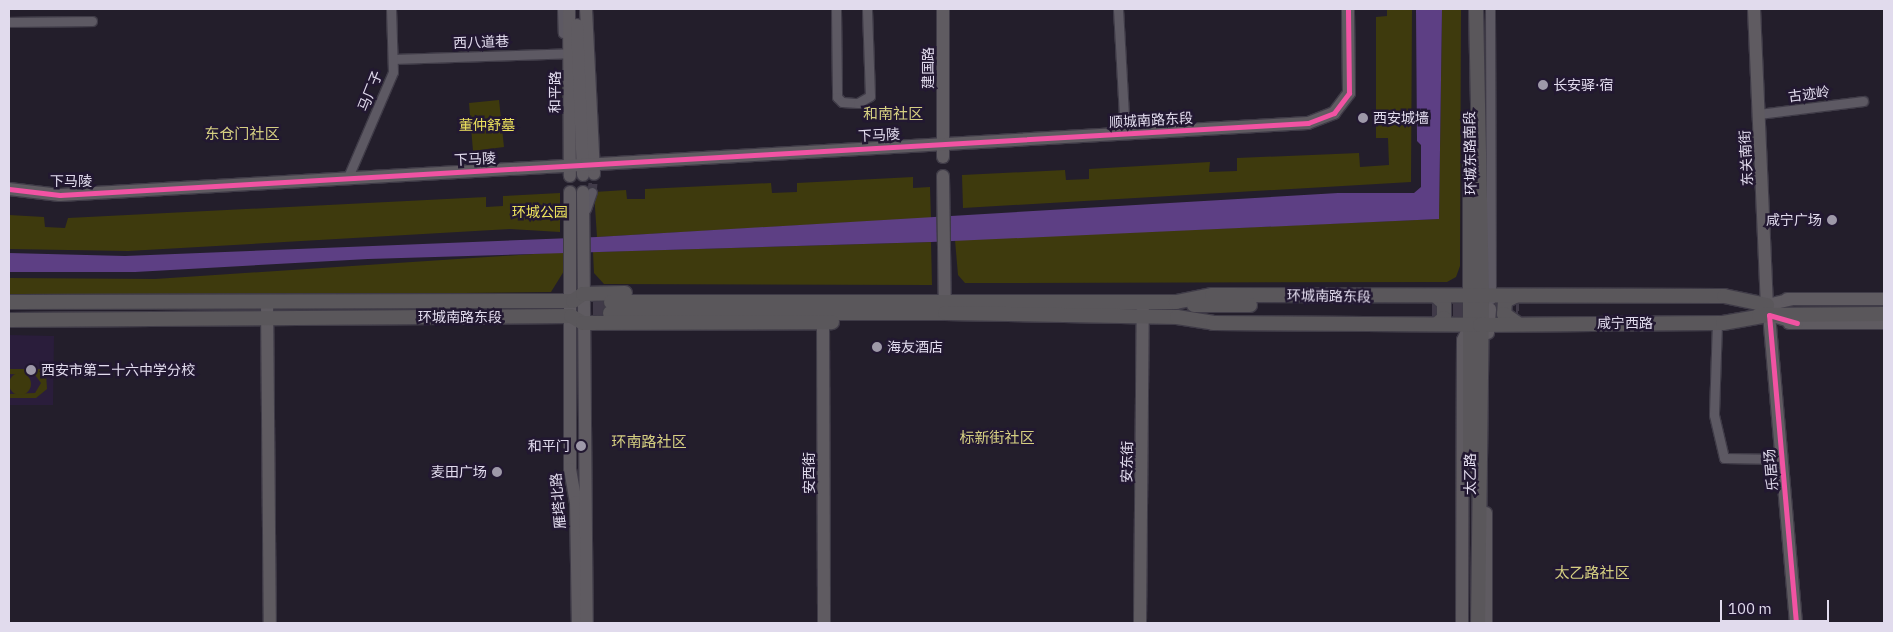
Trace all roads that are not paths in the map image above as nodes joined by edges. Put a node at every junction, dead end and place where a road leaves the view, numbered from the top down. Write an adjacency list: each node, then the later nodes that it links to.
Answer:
1 (391, 9): 18 (street, 马厂子)
2 (562, 9): 17 (street)
3 (569, 9): 17 (street, 和平路)
4 (577, 9): 23 (street, 和平路)
5 (586, 9): 23 (street)
6 (836, 9): 7 (street)
7 (867, 9)
8 (943, 9): 22 (street, 建国路)
9 (1118, 9): 21 (street)
10 (1348, 9): 21 (street, 顺城南路东段)
11 (1468, 9): 32 (main road, 环城东路南段)
12 (1476, 9): 32 (main road, 环城东路南段)
13 (1490, 9): 32 (street)
14 (1754, 9): 20 (street, 东关南街)
15 (92, 21): 16 (street)
16 (9, 22)
17 (568, 58): 18 (street, 西八道巷); 23 (street, 和平路)
18 (392, 59): 25 (street, 马厂子)
19 (1863, 101): 20 (street, 古迹岭)
20 (1759, 114): 42 (street, 东关南街)
21 (1125, 133): 22 (street, 顺城南路东段)
22 (943, 152): 23 (street, 下马陵)
23 (582, 169): 25 (street, 下马陵)
24 (943, 176): 37 (street)
25 (348, 177): 26 (street, 下马陵)
26 (9, 189)
27 (570, 192): 29 (street)
28 (588, 192): 29 (street)
29 (577, 222): 30 (street)
30 (578, 297): 35 (main road, 环城南路东段); 38 (main road, 环城南路东段); 46 (street)
31 (1884, 299): 42 (street)
32 (1484, 300): 40 (main road, 环城南路东段); 41 (main road, 咸宁西路); 51 (main road); 51 (street)
33 (1144, 301): 37 (main road, 环城南路东段); 40 (main road, 环城南路东段); 44 (street, 安东街)
34 (9, 302): 35 (main road, 环城南路东段)
35 (267, 302): 45 (street)
36 (1884, 305): 42 (main road, 咸宁西路)
37 (945, 306): 38 (main road, 环城南路东段); 44 (main road, 环城南路东段)
38 (908, 307): 39 (main road, 环城南路东段); 48 (main road, 环城南路东段)
39 (611, 308)
40 (1435, 310): 44 (main road, 环城南路东段); 51 (main road, 环城南路东段)
41 (1517, 310): 42 (main road, 咸宁西路); 42 (main road, 咸宁西路); 49 (main road, 咸宁西路); 51 (main road, 咸宁西路)
42 (1768, 310): 43 (main road, 咸宁西路); 49 (main road, 咸宁西路); 50 (street); 52 (street, 乐居场)
43 (1884, 314)
44 (1143, 316): 57 (street, 安东街)
45 (267, 318): 46 (main road, 环城南路东段); 47 (main road, 环城南路东段); 53 (street)
46 (577, 319): 48 (main road, 环城南路东段); 54 (street, 雁塔北路); 55 (street, 雁塔北路)
47 (9, 320)
48 (823, 323): 56 (street, 安西街)
49 (1720, 323): 52 (street)
50 (1884, 323)
51 (1480, 325): 58 (street); 59 (main road, 太乙路); 60 (main road, 太乙路); 61 (street)
52 (1781, 459): 62 (street, 乐居场)
53 (270, 623)
54 (578, 623)
55 (588, 623)
56 (824, 623)
57 (1140, 623)
58 (1462, 623)
59 (1470, 623)
60 (1478, 623)
61 (1486, 623)
62 (1796, 623)

